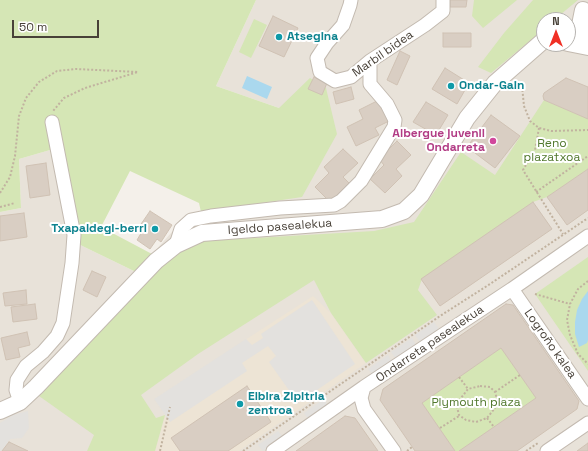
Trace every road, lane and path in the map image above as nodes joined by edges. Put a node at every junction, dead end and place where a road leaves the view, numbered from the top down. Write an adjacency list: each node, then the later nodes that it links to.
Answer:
1 (351, 0): 11 (street, Marbil bidea)
2 (443, 0): 11 (street, Marbil bidea)
3 (586, 8): 4 (street); 5 (street)
4 (576, 15)
5 (588, 43)
6 (576, 45): 8 (street)
7 (536, 46): 10 (street, Igeldo pasealekua)
8 (588, 47)
9 (536, 50): 10 (street)
10 (526, 54): 24 (street, Igeldo pasealekua)
11 (370, 60): 24 (street)
12 (522, 86): 14 (path)
13 (52, 122): 18 (path); 36 (street)
14 (539, 128): 15 (path); 17 (path)
15 (588, 130)
16 (588, 156): 17 (path)
17 (536, 192): 22 (path)
18 (0, 193)
19 (15, 203): 20 (path)
20 (0, 207)
21 (588, 218): 22 (path)
22 (563, 234): 47 (path)
23 (588, 236): 26 (street, Ondarreta pasealekua)
24 (176, 245): 36 (street, Igeldo pasealekua)
25 (588, 281): 28 (path)
26 (512, 289): 32 (street, Ondarreta pasealekua); 35 (street, Logroño kalea)
27 (535, 294): 28 (path)
28 (570, 304): 29 (path)
29 (588, 364)
30 (520, 375): 34 (path)
31 (459, 377): 33 (path)
32 (364, 388): 48 (street, Ondarreta pasealekua); 49 (street)
33 (468, 389): 34 (path); 39 (path)
34 (495, 392): 40 (path)
35 (588, 399)
36 (20, 402): 38 (street, Igeldo pasealekua)
37 (170, 407): 46 (path)
38 (0, 411)
39 (459, 416): 40 (path); 42 (path)
40 (487, 418): 43 (path)
41 (588, 423): 44 (street)
42 (440, 428)
43 (494, 428)
44 (545, 445): 51 (path)
45 (412, 447): 50 (path)
46 (160, 451)
47 (243, 451)
48 (273, 451)
49 (394, 451)
50 (407, 451)
51 (526, 451)

